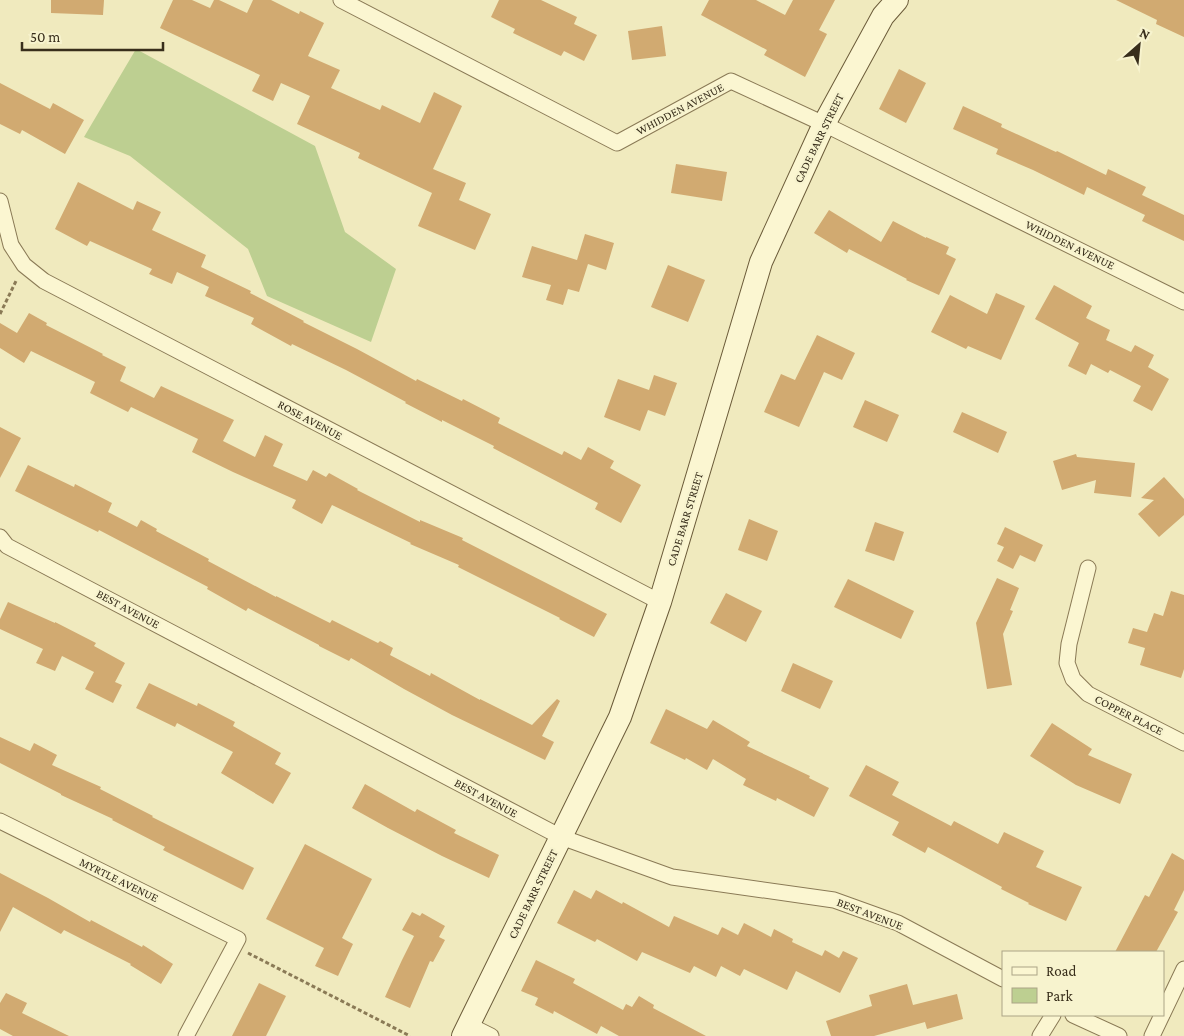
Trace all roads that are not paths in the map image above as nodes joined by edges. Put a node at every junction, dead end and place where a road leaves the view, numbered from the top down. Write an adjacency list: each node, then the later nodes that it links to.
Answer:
1 (341, 0): 3 (street, WHIDDEN AVENUE)
2 (896, 0): 3 (street, CADE BARR STREET)
3 (824, 124): 5 (street, WHIDDEN AVENUE); 8 (street, CADE BARR STREET)
4 (0, 202): 8 (street, ROSE AVENUE)
5 (1184, 302)
6 (0, 537): 11 (street, BEST AVENUE)
7 (1088, 568): 9 (street, COPPER PLACE)
8 (660, 602): 11 (street, CADE BARR STREET)
9 (1184, 743)
10 (0, 821): 19 (street, MYRTLE AVENUE)
11 (561, 838): 13 (street, BEST AVENUE); 18 (street, CADE BARR STREET)
12 (1184, 970): 14 (street)
13 (1002, 977)
14 (1164, 1010)
15 (1052, 1016): 21 (street)
16 (1076, 1016): 22 (street)
17 (1161, 1016): 23 (street)
18 (466, 1030): 20 (street)
19 (186, 1036)
20 (492, 1036)
21 (1040, 1036)
22 (1119, 1036)
23 (1152, 1036)

